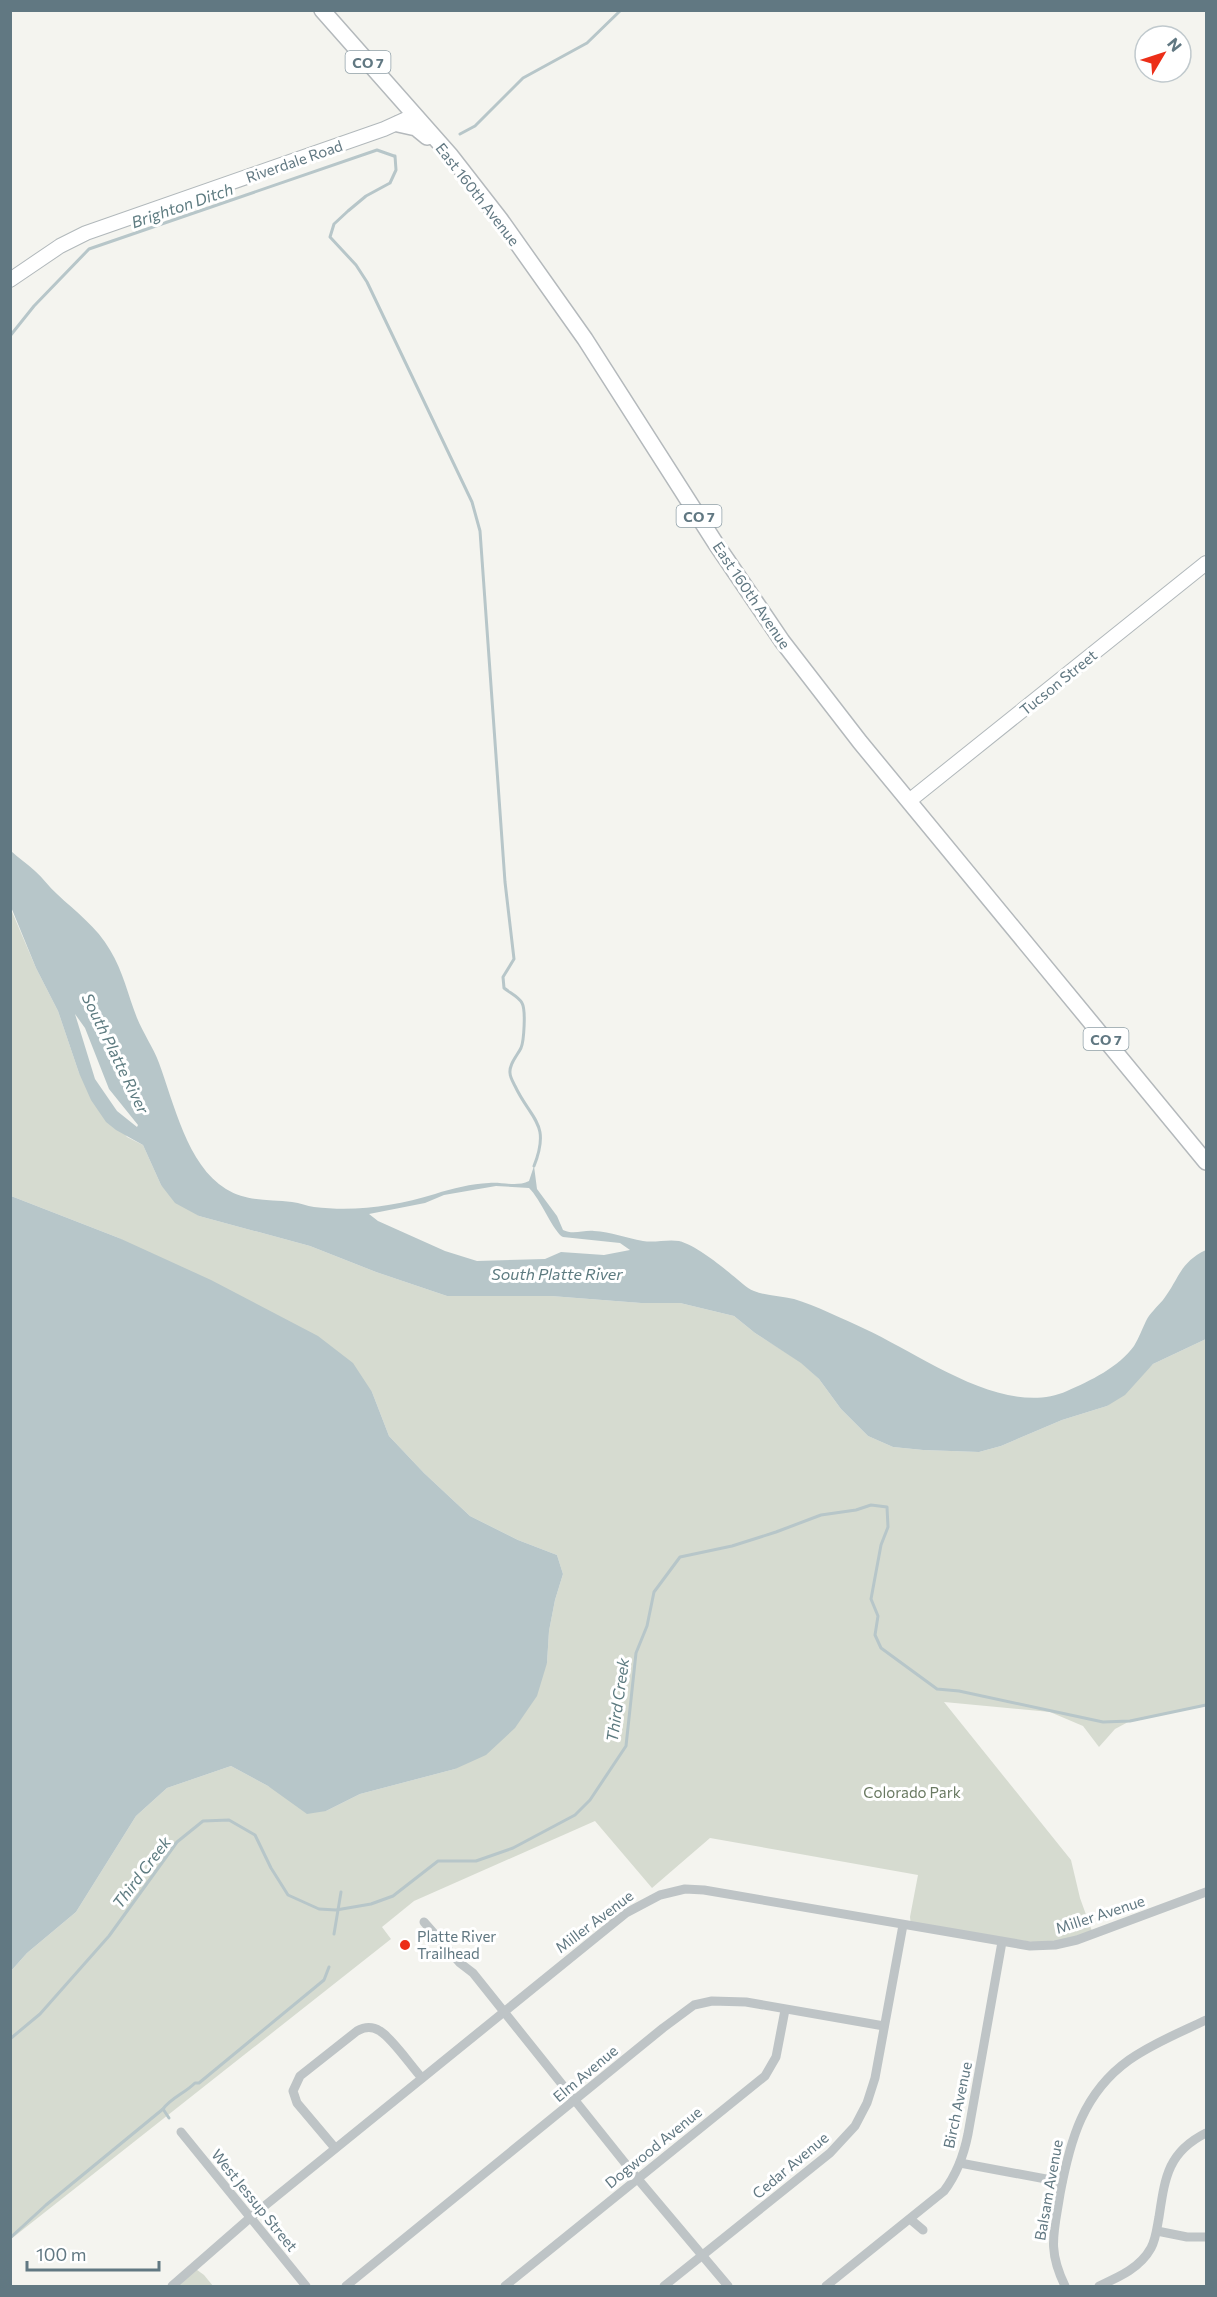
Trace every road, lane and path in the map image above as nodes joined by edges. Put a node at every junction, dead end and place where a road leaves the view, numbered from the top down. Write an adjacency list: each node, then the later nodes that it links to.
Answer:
1 (322, 10): 2 (main road, East 160th Avenue / CO 7)
2 (415, 114): 3 (street, Riverdale Road); 4 (main road, East 160th Avenue / CO 7)
3 (398, 124): 4 (main road); 5 (street, Riverdale Road)
4 (461, 169): 7 (main road, East 160th Avenue / CO 7)
5 (10, 280)
6 (1206, 563): 7 (street, Tucson Street)
7 (909, 801): 8 (main road, East 160th Avenue / CO 7)
8 (1206, 1162)
9 (1206, 1892): 12 (street, Miller Avenue)
10 (424, 1922): 14 (street)
11 (903, 1925): 12 (street, Miller Avenue); 14 (street, Miller Avenue); 16 (street, Cedar Avenue)
12 (1002, 1942): 22 (street, Birch Avenue)
13 (785, 2010): 16 (street, Elm Avenue); 18 (street, Elm Avenue); 23 (street, Dogwood Avenue)
14 (504, 2011): 17 (street, Miller Avenue); 18 (street)
15 (1206, 2020): 24 (street, Balsam Avenue)
16 (884, 2026): 30 (street, Cedar Avenue)
17 (422, 2078): 21 (street, Miller Avenue); 21 (street)
18 (576, 2100): 23 (street); 33 (street, Elm Avenue)
19 (181, 2132): 25 (street, West Jessup Street)
20 (1206, 2133): 28 (street)
21 (335, 2148): 25 (street, Miller Avenue)
22 (960, 2163): 24 (street); 26 (street, Birch Avenue)
23 (637, 2178): 30 (street); 34 (street, Dogwood Avenue)
24 (1062, 2182): 38 (street, Balsam Avenue)
25 (250, 2217): 31 (street, Miller Avenue); 32 (street, West Jessup Street)
26 (910, 2219): 27 (street); 37 (street, Birch Avenue)
27 (923, 2230)
28 (1157, 2231): 29 (street); 39 (street)
29 (1206, 2237)
30 (702, 2256): 35 (street, Cedar Avenue); 36 (street)
31 (172, 2286)
32 (306, 2286)
33 (346, 2286)
34 (505, 2286)
35 (664, 2286)
36 (728, 2286)
37 (826, 2286)
38 (1065, 2286)
39 (1099, 2286)

